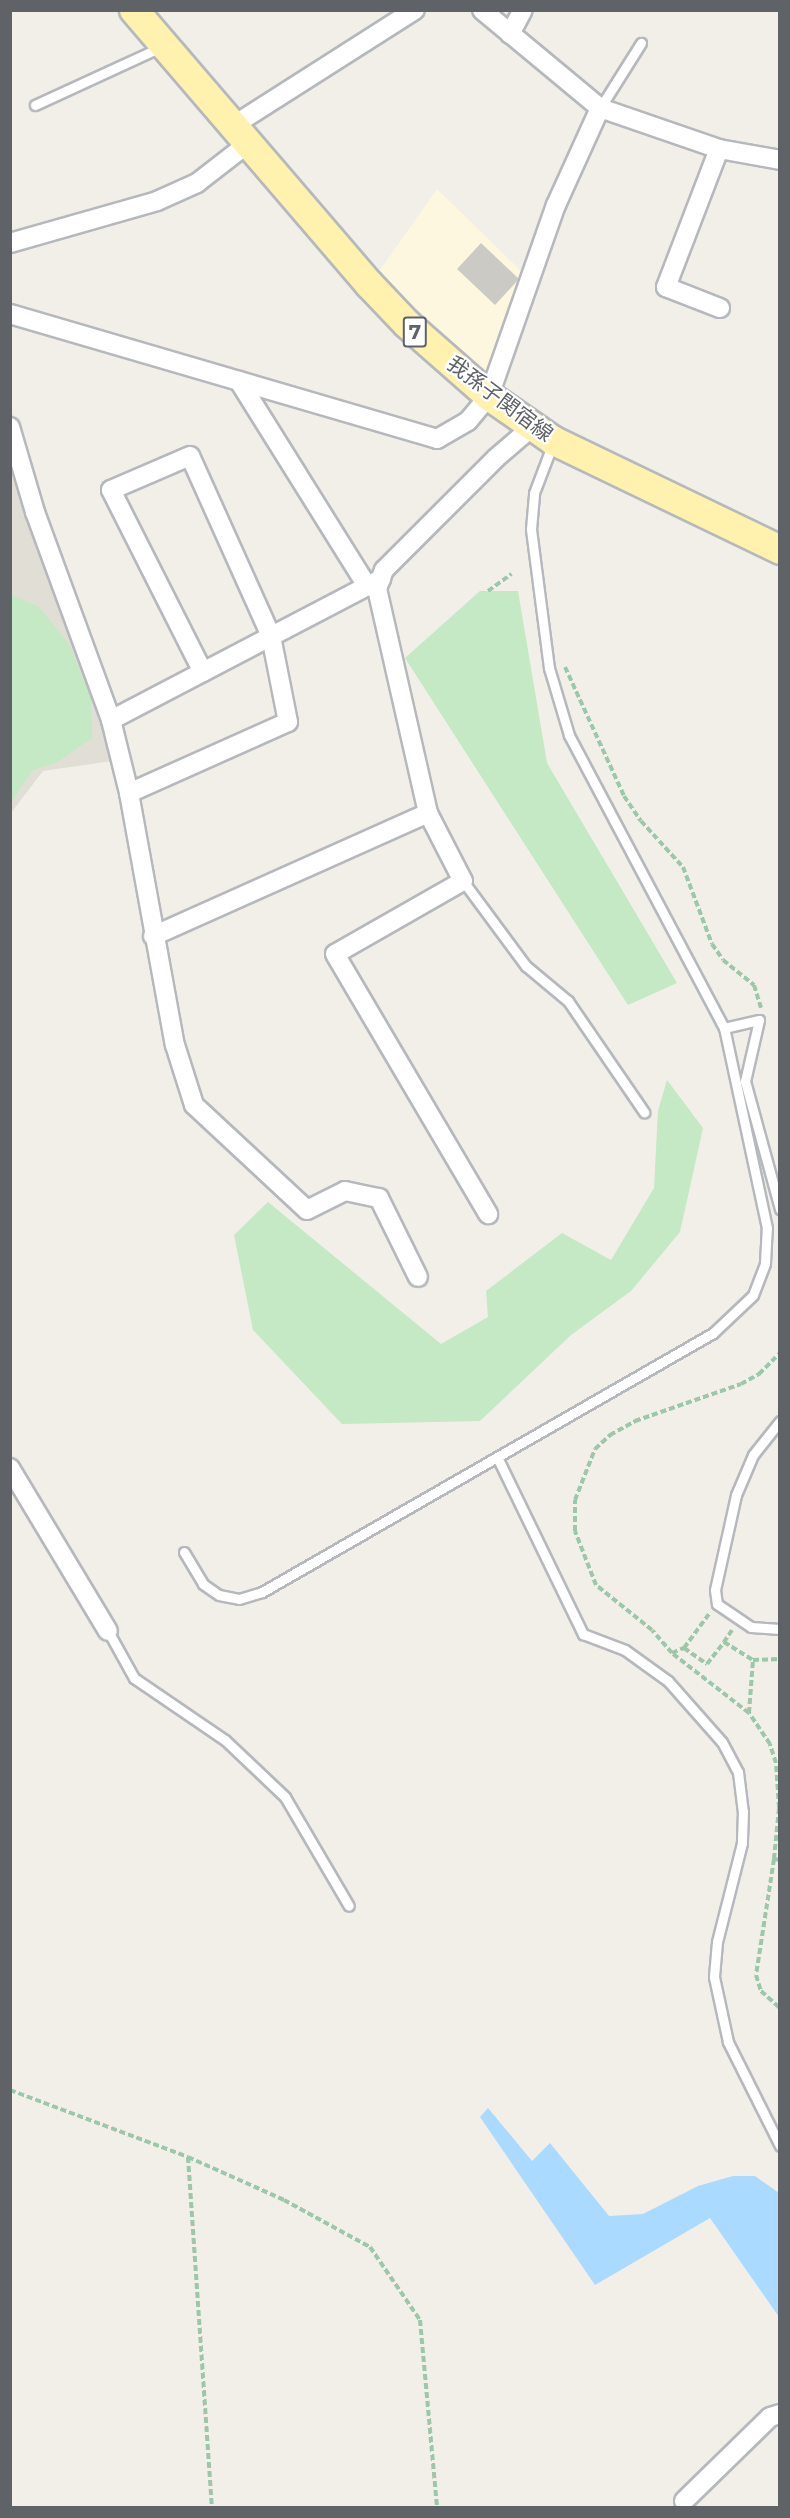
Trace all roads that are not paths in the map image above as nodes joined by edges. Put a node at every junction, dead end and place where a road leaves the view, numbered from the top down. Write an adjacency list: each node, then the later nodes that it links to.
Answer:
1 (134, 10): 7 (main road, 我孫子関宿線 / 7)
2 (415, 10): 10 (street)
3 (482, 10): 5 (street)
4 (523, 10): 5 (street)
5 (510, 34): 9 (street)
6 (641, 43): 9 (lane)
7 (163, 46): 8 (lane); 10 (main road, 我孫子関宿線 / 7)
8 (35, 105)
9 (600, 108): 11 (street); 17 (street)
10 (238, 136): 13 (street); 17 (main road, 我孫子関宿線 / 7)
11 (719, 149): 12 (street); 14 (street)
12 (780, 160)
13 (10, 243)
14 (720, 308)
15 (10, 314): 16 (street)
16 (239, 381): 17 (street); 21 (street)
17 (489, 396): 19 (main road, 我孫子関宿線 / 7)
18 (10, 427): 24 (street)
19 (543, 434): 20 (main road, 我孫子関宿線 / 7); 21 (street); 29 (lane)
20 (780, 550)
21 (374, 582): 22 (street); 26 (street)
22 (271, 636): 23 (street); 23 (street); 25 (street)
23 (203, 672): 24 (street)
24 (111, 720): 25 (street)
25 (129, 793): 28 (street)
26 (428, 813): 27 (street); 28 (street)
27 (463, 881): 30 (lane); 32 (street)
28 (153, 936): 33 (street)
29 (724, 1028): 31 (lane); 35 (lane)
30 (644, 1112)
31 (780, 1209)
32 (488, 1214)
33 (418, 1277)
34 (780, 1421): 38 (lane)
35 (498, 1459): 37 (lane); 41 (lane)
36 (10, 1468): 39 (street)
37 (184, 1552)
38 (780, 1629)
39 (108, 1630): 40 (lane)
40 (349, 1906)
41 (780, 2145)
42 (780, 2414): 43 (street)
43 (684, 2501)

